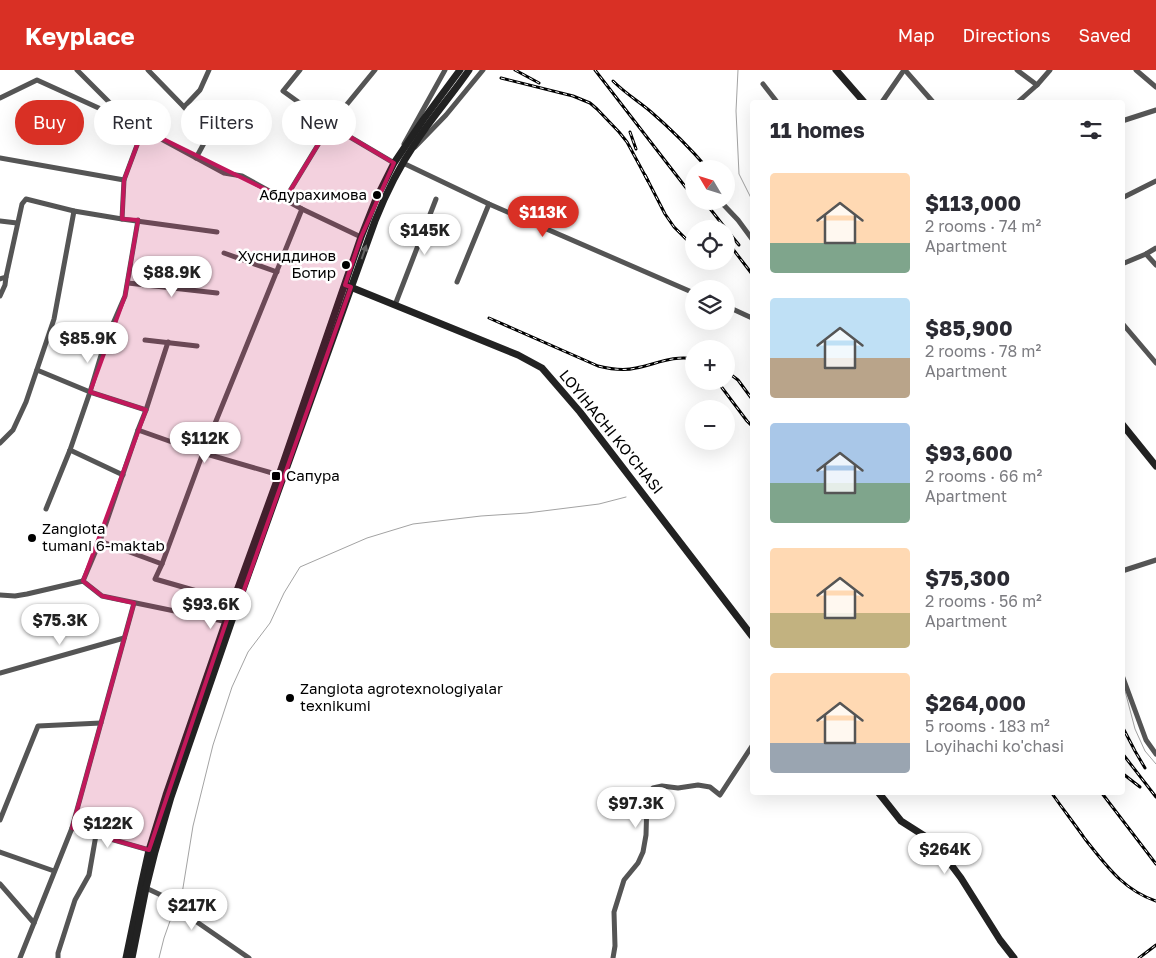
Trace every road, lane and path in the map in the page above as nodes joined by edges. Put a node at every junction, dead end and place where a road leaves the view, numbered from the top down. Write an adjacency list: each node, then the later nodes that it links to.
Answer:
1 (77, 70): 19 (street)
2 (148, 70): 28 (street)
3 (210, 70): 20 (street)
4 (300, 70): 21 (street)
5 (375, 70): 22 (street)
6 (444, 70): 37 (street)
7 (460, 70): 37 (main road)
8 (469, 70): 37 (main road)
9 (482, 70): 37 (street)
10 (836, 70): 24 (main road)
11 (904, 70): 25 (street); 26 (street)
12 (1016, 70): 16 (street)
13 (1050, 70): 16 (street)
14 (1136, 70): 17 (street)
15 (763, 84): 23 (street)
16 (1037, 86): 27 (street)
17 (1156, 86)
18 (0, 98): 29 (street)
19 (107, 100)
20 (191, 100)
21 (295, 100)
22 (350, 100)
23 (775, 100)
24 (862, 100)
25 (883, 100)
26 (931, 100)
27 (1020, 100)
28 (181, 104)
29 (94, 106)
30 (1156, 110): 31 (street)
31 (1125, 120)
32 (356, 140): 41 (street)
33 (171, 144): 39 (street)
34 (137, 145): 42 (street)
35 (203, 145): 39 (street)
36 (318, 145): 45 (street)
37 (404, 152): 40 (main road); 41 (main road)
38 (0, 158): 42 (street)
39 (196, 158): 45 (street)
40 (403, 162): 47 (street); 68 (main road, one-way to 40)
41 (394, 163): 57 (main road)
42 (124, 180): 51 (street)
43 (1155, 182): 44 (street)
44 (1125, 197)
45 (285, 199): 49 (street)
46 (436, 199): 72 (street)
47 (489, 204): 66 (street); 69 (street)
48 (74, 210): 51 (street); 54 (street); 80 (street)
49 (302, 210): 57 (street); 63 (street)
50 (729, 210): 56 (street)
51 (122, 219): 53 (street)
52 (0, 220): 54 (street)
53 (138, 220): 55 (street); 67 (street)
54 (17, 223): 64 (street)
55 (217, 232)
56 (750, 236)
57 (360, 237): 68 (main road)
58 (1156, 248): 60 (street)
59 (224, 253): 63 (street)
60 (1146, 254): 61 (street); 62 (street)
61 (1125, 263)
62 (1156, 265)
63 (277, 272): 87 (street)
64 (6, 277): 65 (street); 71 (street)
65 (0, 279)
66 (457, 282)
67 (128, 283): 70 (street); 81 (street)
68 (348, 286): 72 (main road, LOYIHACHI KO'CHASI); 90 (main road); 99 (main road)
69 (685, 289)
70 (217, 293)
71 (0, 296)
72 (395, 305): 101 (main road, LOYIHACHI KO'CHASI)
73 (735, 310): 74 (street)
74 (750, 317)
75 (1125, 327): 79 (street)
76 (145, 340): 77 (street)
77 (168, 342): 78 (street); 82 (street)
78 (197, 346)
79 (1156, 363)
80 (37, 370): 81 (street); 85 (street)
81 (90, 392): 82 (street); 86 (street)
82 (146, 410): 84 (street)
83 (1125, 428): 88 (main road)
84 (138, 430): 87 (street); 89 (street)
85 (0, 443)
86 (70, 450): 89 (street); 91 (street)
87 (203, 453): 90 (street); 94 (street)
88 (1156, 466)
89 (123, 475): 92 (street)
90 (279, 475): 99 (main road)
91 (46, 509)
92 (100, 540): 94 (street); 96 (street)
93 (1156, 560): 95 (street)
94 (162, 564): 99 (street)
95 (1125, 570)
96 (83, 581): 97 (street); 98 (street)
97 (0, 595)
98 (134, 603): 100 (street); 102 (street)
99 (236, 603): 100 (main road)
100 (228, 622): 112 (main road); 116 (main road)
101 (750, 633)
102 (124, 638): 103 (street); 105 (street)
103 (1, 675)
104 (1125, 684): 107 (street)
105 (101, 723): 109 (street); 110 (street)
106 (750, 749): 123 (street)
107 (1156, 754)
108 (880, 795): 124 (main road)
109 (0, 820)
110 (72, 828): 111 (street); 114 (street)
111 (96, 835): 112 (street); 119 (street)
112 (149, 850): 120 (main road)
113 (0, 852): 114 (street)
114 (54, 871): 117 (street)
115 (0, 884): 117 (street)
116 (146, 888): 121 (main road); 122 (street)
117 (34, 923): 118 (street)
118 (20, 958)
119 (58, 958)
120 (126, 958)
121 (132, 958)
122 (249, 958)
123 (613, 958)
124 (1014, 958)

